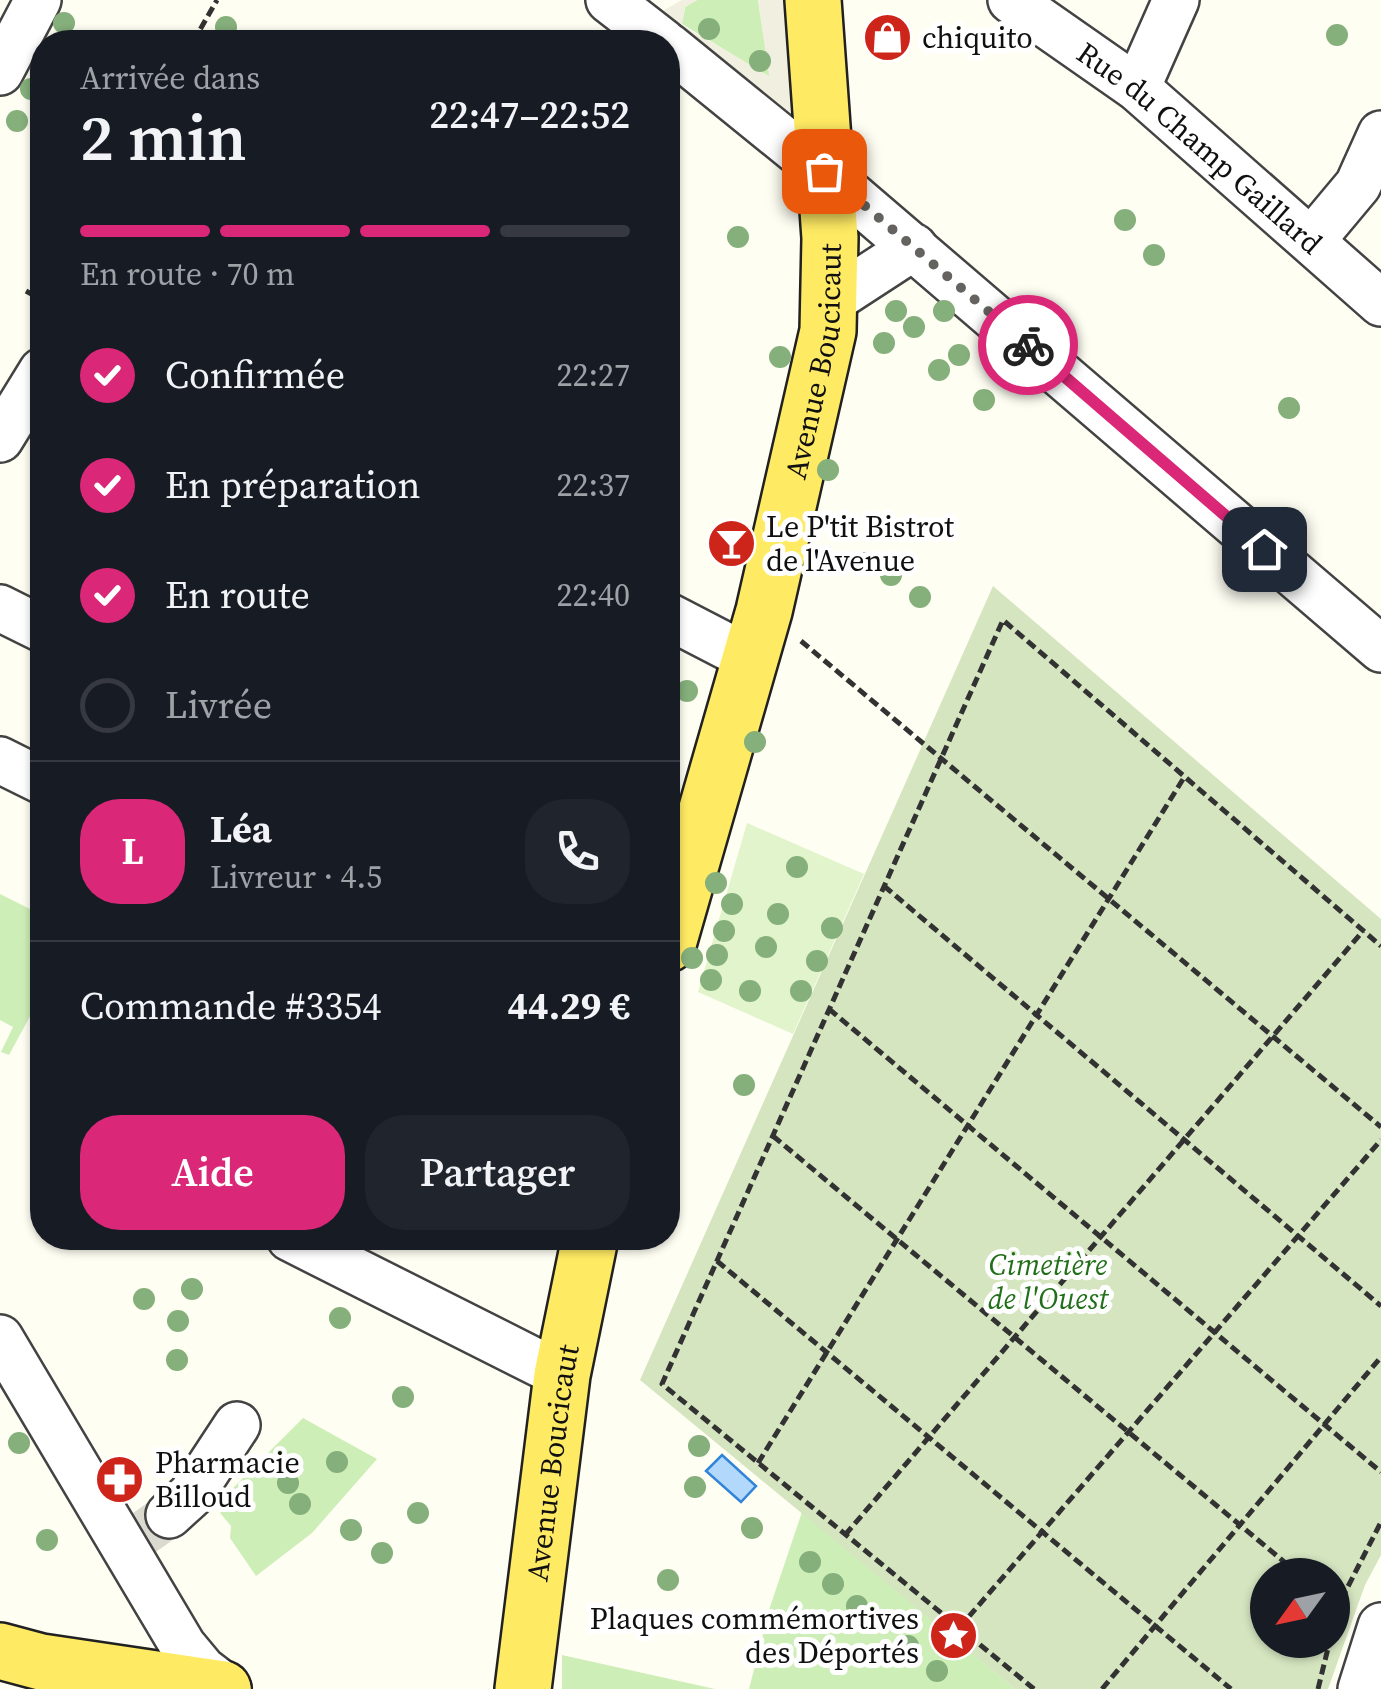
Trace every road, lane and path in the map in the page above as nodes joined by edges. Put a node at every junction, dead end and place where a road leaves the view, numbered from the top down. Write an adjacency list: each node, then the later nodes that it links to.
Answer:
1 (38, 0): 10 (street)
2 (216, 0): 7 (path)
3 (813, 0): 13 (main road, Avenue Boucicaut)
4 (1012, 0): 11 (street, Rue du Champ Gaillard)
5 (1176, 0): 11 (street)
6 (615, 1): 8 (street)
7 (200, 30)
8 (649, 30)
9 (680, 56): 13 (street)
10 (0, 72)
11 (1137, 88): 14 (street, Rue du Champ Gaillard)
12 (1381, 134): 14 (street)
13 (837, 182): 15 (street); 18 (main road, Avenue Boucicaut)
14 (1312, 240): 19 (street, Rue du Champ Gaillard)
15 (914, 248): 18 (street); 26 (street)
16 (26, 292): 17 (path)
17 (30, 294)
18 (830, 301): 25 (main road, Avenue Boucicaut)
19 (1381, 303)
20 (30, 390): 21 (street)
21 (0, 439)
22 (0, 608): 24 (street)
23 (680, 619): 25 (street)
24 (30, 623)
25 (757, 635): 27 (path); 33 (main road, Avenue Boucicaut)
26 (1381, 650)
27 (942, 756): 30 (path); 31 (path); 32 (path)
28 (0, 760): 29 (street)
29 (30, 775)
30 (1186, 776): 32 (path); 34 (path)
31 (884, 886): 36 (path); 37 (path)
32 (1110, 898): 37 (path); 38 (path)
33 (680, 899)
34 (1363, 930): 35 (path); 38 (path)
35 (1381, 946)
36 (829, 1009): 39 (path); 41 (path)
37 (1036, 1015): 39 (path); 42 (path)
38 (1273, 1036): 40 (path); 42 (path)
39 (968, 1126): 45 (path); 46 (path)
40 (1381, 1127)
41 (773, 1136): 46 (path); 49 (path)
42 (1184, 1140): 44 (path); 45 (path)
43 (1381, 1140): 44 (path)
44 (1298, 1236): 50 (path); 51 (path)
45 (1100, 1237): 51 (path); 52 (path)
46 (897, 1239): 52 (path); 54 (path)
47 (314, 1250): 56 (street)
48 (588, 1250): 56 (main road, Avenue Boucicaut)
49 (717, 1261): 54 (path); 62 (path)
50 (1381, 1306)
51 (1214, 1333): 58 (path); 60 (path)
52 (1015, 1337): 60 (path); 61 (path)
53 (0, 1338): 57 (street)
54 (826, 1352): 61 (path); 62 (path)
55 (1381, 1357): 58 (path)
56 (562, 1376): 79 (main road, Avenue Boucicaut)
57 (15, 1392): 67 (street)
58 (1324, 1424): 63 (path); 65 (path)
59 (237, 1425): 67 (street)
60 (1129, 1432): 65 (path); 66 (path)
61 (929, 1438): 66 (path); 68 (path)
62 (758, 1463): 68 (path)
63 (1381, 1472)
64 (1381, 1522): 70 (path)
65 (1240, 1524): 69 (path); 72 (path)
66 (1042, 1532): 72 (path); 74 (path)
67 (142, 1534): 71 (street)
68 (846, 1535): 74 (path)
69 (1280, 1558)
70 (1350, 1577)
71 (158, 1604): 77 (street); 78 (street)
72 (1155, 1626): 81 (path); 82 (path)
73 (1381, 1626): 84 (street)
74 (960, 1628): 80 (path)
75 (0, 1652): 77 (main road)
76 (1326, 1658): 83 (path)
77 (124, 1675): 78 (main road)
78 (226, 1689)
79 (523, 1689)
80 (1034, 1689)
81 (1102, 1689)
82 (1230, 1689)
83 (1318, 1689)
84 (1362, 1689)

